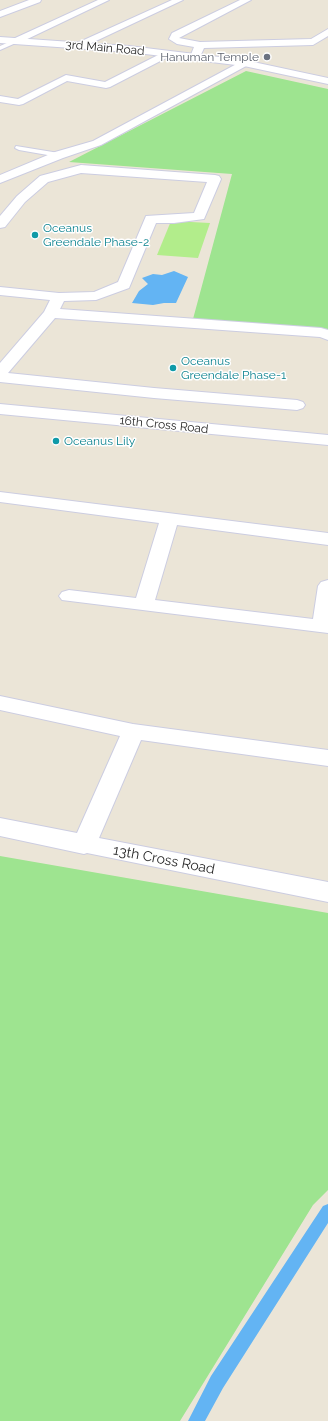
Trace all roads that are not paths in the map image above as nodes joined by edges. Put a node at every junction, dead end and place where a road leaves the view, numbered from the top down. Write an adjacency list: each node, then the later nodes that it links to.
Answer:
1 (37, 0): 5 (street)
2 (105, 0): 8 (street)
3 (179, 0): 10 (street)
4 (247, 0): 9 (street)
5 (0, 14)
6 (328, 32): 9 (street)
7 (0, 40): 8 (street, 3rd Main Road)
8 (16, 41): 10 (street, 3rd Main Road); 11 (lane)
9 (200, 45): 13 (street)
10 (78, 46): 12 (street, 3rd Main Road)
11 (0, 48)
12 (166, 54): 13 (street, 3rd Main Road); 16 (street)
13 (195, 58): 14 (street, 3rd Main Road)
14 (244, 63): 15 (street, 3rd Main Road); 18 (street)
15 (328, 81)
16 (0, 99)
17 (19, 148): 18 (lane)
18 (59, 156): 19 (street)
19 (0, 180)
20 (0, 224): 22 (street)
21 (0, 291): 22 (street)
22 (59, 297): 23 (street)
23 (51, 313): 24 (street); 25 (street)
24 (328, 335)
25 (0, 373)
26 (0, 377): 27 (street)
27 (154, 393): 28 (street); 30 (street)
28 (297, 405)
29 (0, 409): 30 (street, 16th Cross Road)
30 (143, 422): 31 (street, 16th Cross Road)
31 (328, 440)
32 (0, 497): 33 (street)
33 (169, 519): 34 (street); 37 (street)
34 (328, 539)
35 (328, 586): 38 (street)
36 (69, 596): 37 (street)
37 (144, 605): 38 (street)
38 (325, 627)
39 (0, 703): 40 (street)
40 (133, 731): 41 (street); 43 (street)
41 (328, 758)
42 (0, 827): 43 (street, 13th Cross Road)
43 (84, 845): 44 (street, 13th Cross Road)
44 (328, 892)

